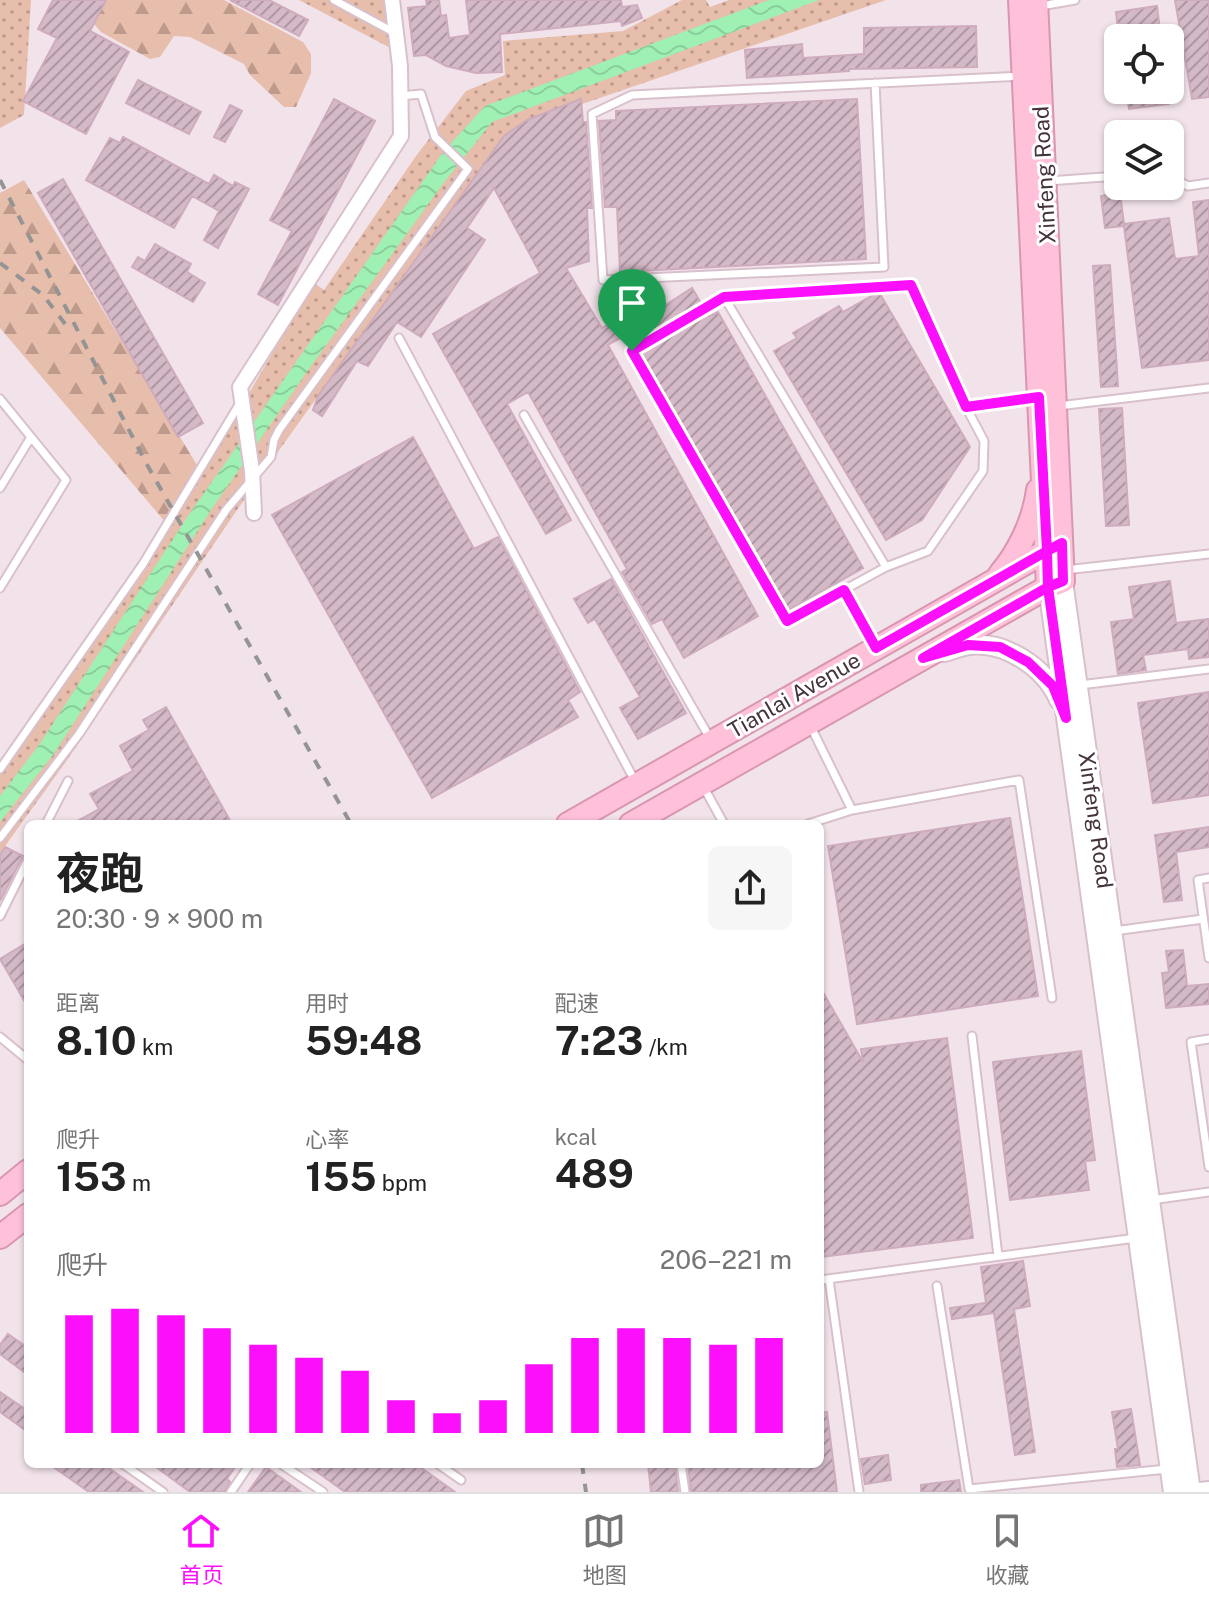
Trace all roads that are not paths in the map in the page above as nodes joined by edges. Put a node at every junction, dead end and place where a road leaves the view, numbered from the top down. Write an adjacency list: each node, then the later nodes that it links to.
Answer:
1 (336, 0): 5 (lane)
2 (392, 0): 5 (street)
3 (1075, 0): 4 (lane)
4 (1030, 2): 6 (main road, Xinfeng Road); 10 (main road, Xinfeng Road)
5 (396, 34): 8 (street)
6 (1024, 76): 7 (lane); 18 (main road, Xinfeng Road)
7 (875, 83): 7 (lane)
8 (400, 96): 17 (street); 23 (lane)
9 (1104, 177): 10 (lane)
10 (1045, 182): 18 (main road, Xinfeng Road)
11 (1209, 183): 12 (lane)
12 (1184, 184)
13 (724, 297): 19 (lane); 28 (lane); 32 (lane)
14 (399, 338): 43 (lane)
15 (1209, 388): 18 (lane)
16 (0, 399): 21 (lane)
17 (241, 401): 23 (street); 40 (lane)
18 (1047, 402): 19 (lane); 22 (main road, Xinfeng Road); 26 (main road, Xinfeng Road)
19 (966, 407): 28 (lane)
20 (524, 415): 39 (lane)
21 (31, 437): 24 (lane); 31 (lane)
22 (1042, 457): 26 (main road, Xinfeng Road); 30 (main road)
23 (252, 474): 25 (street); 50 (lane)
24 (0, 488)
25 (254, 513)
26 (1054, 547): 29 (main road, Xinfeng Road); 30 (main road, Tianlai Avenue)
27 (1209, 554): 29 (lane)
28 (886, 567): 32 (lane)
29 (1058, 580): 34 (main road, Tianlai Avenue); 36 (street, Xinfeng Road); 37 (street, Xinfeng Road)
30 (994, 581): 33 (main road, Tianlai Avenue)
31 (0, 588)
32 (844, 590): 33 (lane)
33 (876, 648): 39 (main road, Tianlai Avenue)
34 (923, 658): 37 (street); 38 (main road, Tianlai Avenue)
35 (1209, 669): 36 (lane)
36 (1078, 685): 55 (street, Xinfeng Road)
37 (1066, 718): 69 (street, Xinfeng Road)
38 (809, 723): 42 (main road, Tianlai Avenue); 44 (lane)
39 (712, 742): 43 (main road, Tianlai Avenue)
40 (0, 769)
41 (68, 781): 45 (lane)
42 (702, 784): 47 (main road, Tianlai Avenue); 48 (lane)
43 (637, 785): 46 (main road, Tianlai Avenue)
44 (852, 810): 49 (lane); 57 (lane)
45 (48, 820)
46 (575, 820)
47 (638, 820)
48 (722, 820)
49 (821, 820)
50 (0, 838)
51 (24, 868): 53 (lane)
52 (1209, 878): 54 (lane)
53 (0, 916)
54 (1203, 919): 55 (lane); 56 (lane)
55 (1112, 931): 66 (street, Xinfeng Road)
56 (1209, 958)
57 (1052, 998)
58 (972, 1036): 70 (lane)
59 (0, 1037): 61 (lane)
60 (1209, 1039): 62 (lane)
61 (24, 1057)
62 (1209, 1167)
63 (24, 1174): 65 (main road)
64 (1209, 1192): 66 (lane)
65 (0, 1194)
66 (1149, 1200): 80 (street, Xinfeng Road)
67 (24, 1218): 68 (main road)
68 (0, 1237)
69 (1138, 1238): 70 (lane); 78 (street, Xinfeng Road)
70 (998, 1256): 71 (lane)
71 (824, 1279): 85 (lane)
72 (937, 1286): 78 (lane)
73 (129, 1468): 81 (lane)
74 (247, 1468): 82 (lane)
75 (287, 1468): 83 (lane)
76 (444, 1468): 79 (lane)
77 (682, 1468): 84 (lane)
78 (1170, 1468): 80 (street, Xinfeng Road)
79 (461, 1480)
80 (1191, 1491)
81 (163, 1492)
82 (231, 1492)
83 (323, 1492)
84 (685, 1492)
85 (859, 1492)

